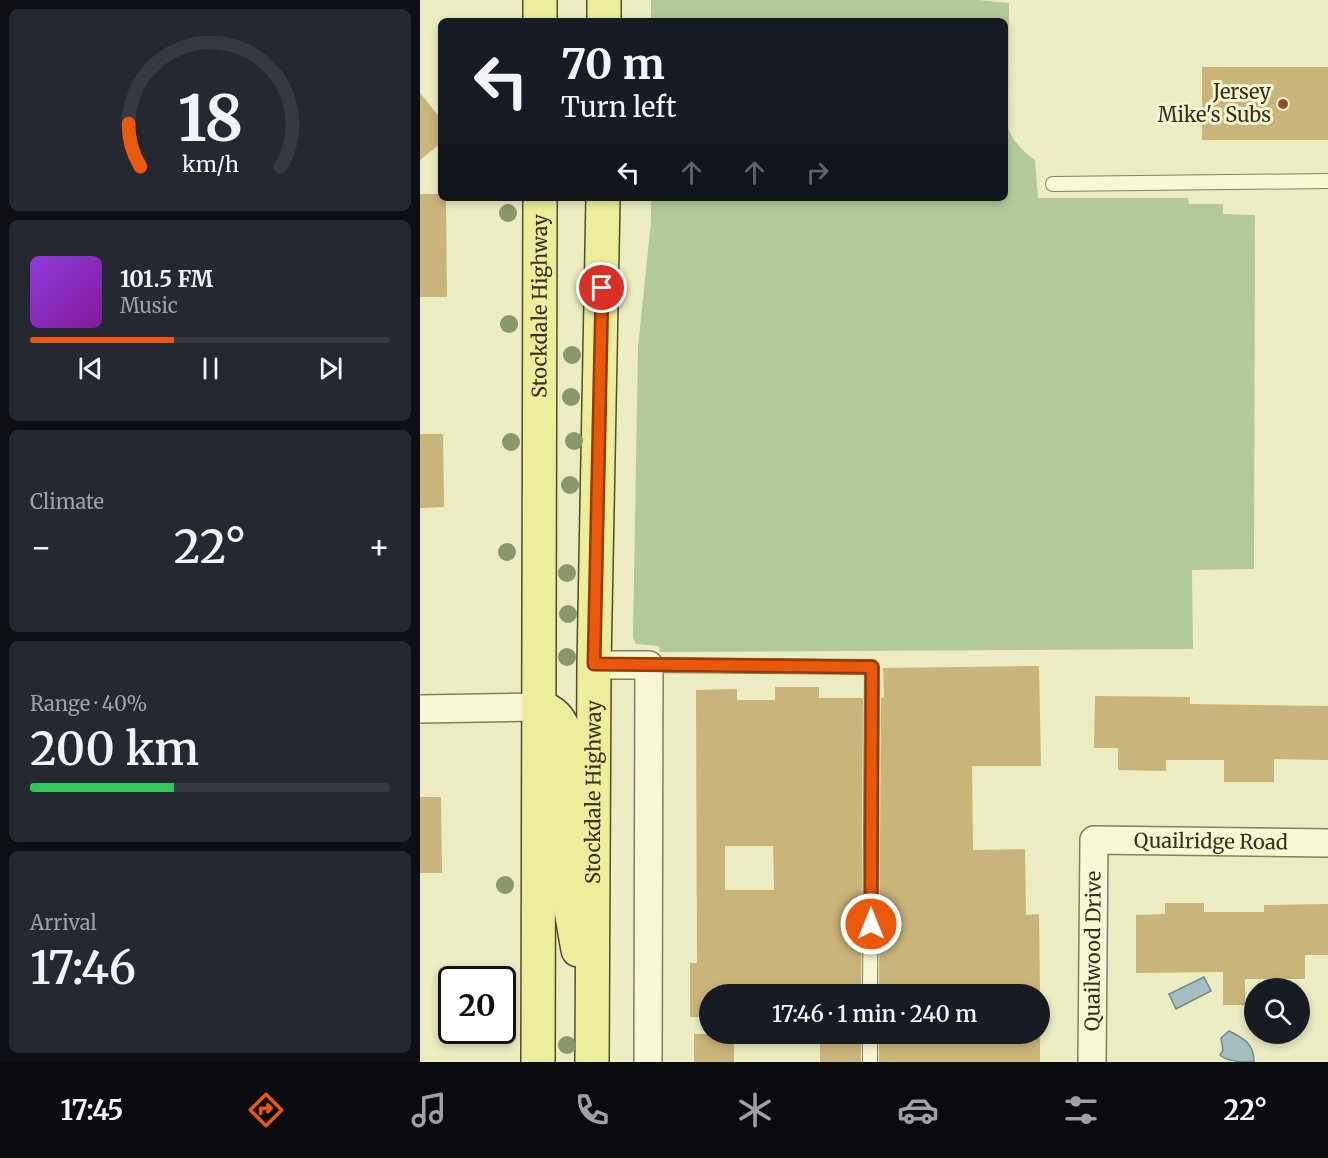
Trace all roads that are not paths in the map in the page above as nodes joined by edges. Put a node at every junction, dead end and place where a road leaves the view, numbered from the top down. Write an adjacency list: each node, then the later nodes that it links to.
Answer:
1 (540, 0): 3 (main road)
2 (604, 0): 4 (main road)
3 (540, 18)
4 (604, 18)
5 (1328, 181): 6 (lane)
6 (1053, 184)
7 (540, 201): 11 (main road, Stockdale Highway)
8 (603, 201): 9 (main road, Stockdale Highway)
9 (594, 664): 10 (street); 16 (main road, Stockdale Highway)
10 (649, 665): 15 (lane); 20 (street)
11 (540, 707): 12 (street); 16 (main road); 18 (main road, Stockdale Highway)
12 (420, 709)
13 (1094, 840): 14 (street, Quailridge Road); 22 (street, Quailwood Drive)
14 (1328, 843)
15 (870, 984)
16 (592, 1016): 19 (main road, Stockdale Highway)
17 (870, 1044): 21 (lane)
18 (538, 1062)
19 (592, 1062)
20 (648, 1062)
21 (870, 1062)
22 (1092, 1062)

